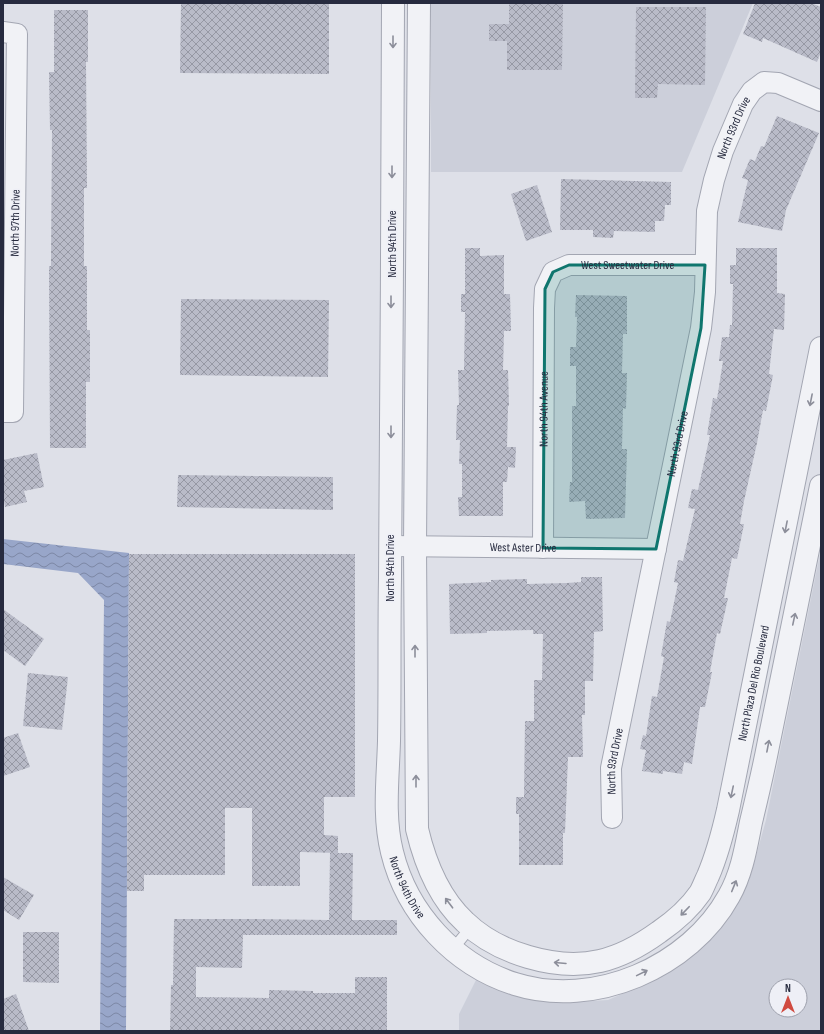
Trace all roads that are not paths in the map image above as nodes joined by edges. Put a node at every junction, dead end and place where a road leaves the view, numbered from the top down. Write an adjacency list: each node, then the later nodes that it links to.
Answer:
1 (393, 3): 5 (street, North 94th Drive, one-way to 5)
2 (419, 3): 6 (street, North 94th Drive)
3 (10, 33): 10 (street, North 97th Drive)
4 (821, 101): 7 (street, North 93rd Drive)
5 (392, 138): 6 (street); 12 (street, North 94th Drive, one-way to 12)
6 (418, 139): 13 (street, North 94th Drive)
7 (705, 265): 8 (street, West Sweetwater Drive); 15 (street, North 93rd Drive)
8 (553, 272): 14 (street, North 94th Avenue)
9 (821, 348): 16 (street, North Plaza Del Rio Boulevard, one-way to 16)
10 (8, 412)
11 (821, 486): 16 (street, North Plaza Del Rio Boulevard, one-way to 11)
12 (390, 546): 13 (street, West Aster Drive); 19 (street, North 94th Drive)
13 (415, 547): 14 (street, West Aster Drive); 18 (street, North 94th Drive, one-way to 13)
14 (543, 548): 15 (street, West Aster Drive)
15 (656, 549): 17 (street, North 93rd Drive)
16 (747, 772): 20 (street, North Plaza Del Rio Boulevard, one-way to 20); 21 (street, North Plaza Del Rio Boulevard, one-way to 16)
17 (612, 818)
18 (471, 926): 19 (lane); 20 (street, North 94th Drive, one-way to 18)
19 (452, 950): 21 (street, North 94th Drive)
20 (599, 961)
21 (605, 986)

